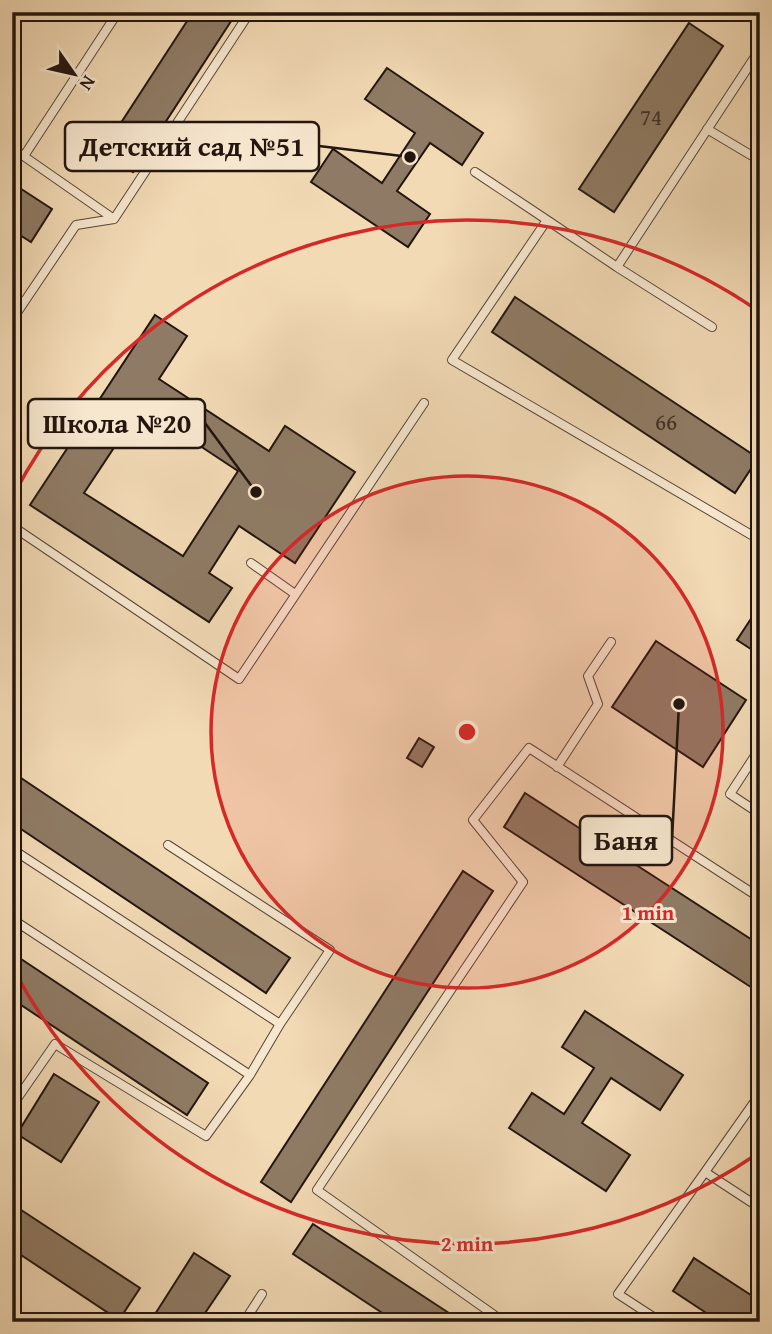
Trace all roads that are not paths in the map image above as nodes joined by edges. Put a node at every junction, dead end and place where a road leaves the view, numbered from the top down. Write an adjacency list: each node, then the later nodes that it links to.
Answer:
1 (118, 12): 7 (lane)
2 (250, 12): 9 (lane)
3 (760, 49): 4 (lane)
4 (707, 129): 6 (lane); 11 (lane)
5 (12, 148): 7 (lane)
6 (760, 148)
7 (24, 156): 9 (lane)
8 (475, 172): 10 (lane)
9 (114, 219): 12 (lane)
10 (547, 220): 11 (lane); 16 (lane)
11 (617, 267): 13 (lane)
12 (12, 320)
13 (712, 327)
14 (424, 403): 18 (lane)
15 (12, 526): 18 (lane)
16 (760, 540)
17 (251, 563): 18 (lane)
18 (295, 594)
19 (611, 642): 21 (lane)
20 (760, 748): 22 (lane)
21 (557, 767): 25 (lane); 35 (lane)
22 (760, 814)
23 (168, 845): 27 (lane)
24 (12, 849): 27 (lane)
25 (760, 898)
26 (12, 919): 28 (lane)
27 (281, 1024): 28 (lane)
28 (250, 1075): 30 (lane)
29 (760, 1094): 31 (lane)
30 (12, 1106)
31 (705, 1172): 32 (lane); 36 (lane)
32 (760, 1208)
33 (262, 1294): 34 (lane)
34 (244, 1322)
35 (504, 1322)
36 (661, 1322)

